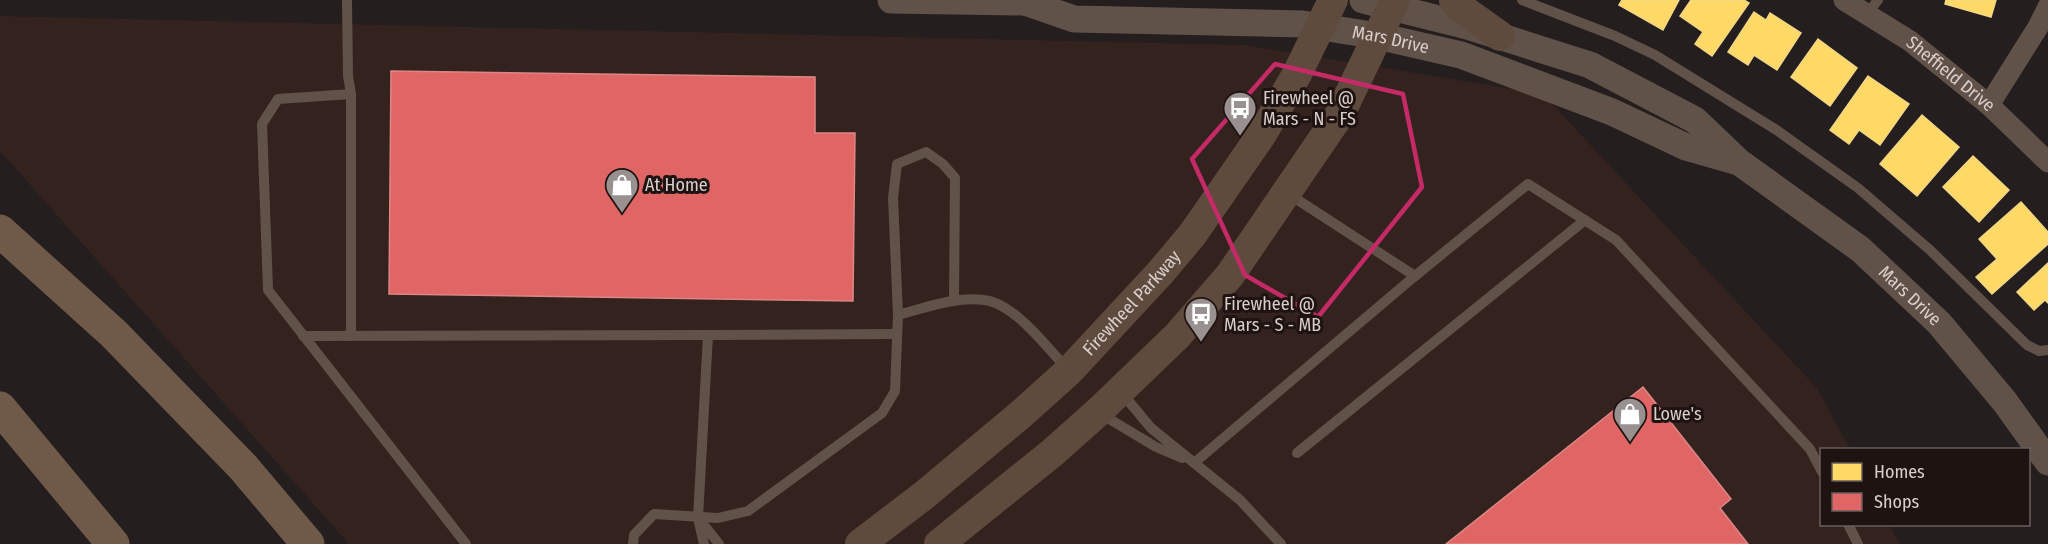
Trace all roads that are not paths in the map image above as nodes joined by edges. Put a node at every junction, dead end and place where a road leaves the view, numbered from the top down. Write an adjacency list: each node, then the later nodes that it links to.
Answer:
1 (347, 0): 14 (lane)
2 (891, 0): 7 (street, Mars Drive)
3 (1363, 0): 8 (street, Mars Drive)
4 (1454, 0): 13 (main road)
5 (1522, 0): 28 (lane)
6 (1844, 0): 9 (street, Sheffield Drive)
7 (1030, 1): 11 (street, Mars Drive)
8 (1394, 4): 12 (main road); 13 (street, Mars Drive)
9 (1873, 7): 15 (street, Sheffield Drive)
10 (2048, 7): 15 (street)
11 (1327, 13): 12 (street, Mars Drive); 29 (main road, Firewheel Parkway)
12 (1378, 36): 16 (street, Mars Drive); 18 (main road)
13 (1500, 36): 16 (street, Mars Drive)
14 (351, 94): 26 (lane); 27 (lane)
15 (1989, 105): 17 (street, Sheffield Drive)
16 (1739, 162): 34 (street, Mars Drive)
17 (2048, 162)
18 (1286, 192): 21 (lane); 30 (main road)
19 (1585, 220): 21 (lane); 33 (lane); 36 (lane)
20 (0, 231): 40 (highway)
21 (1414, 276): 35 (lane)
22 (954, 301): 23 (lane); 23 (lane); 29 (lane)
23 (898, 315): 24 (lane)
24 (897, 334): 25 (lane); 37 (lane)
25 (708, 335): 27 (lane); 37 (lane)
26 (303, 336): 27 (lane); 41 (lane)
27 (351, 336)
28 (2048, 350)
29 (1069, 371): 32 (main road); 45 (main road, Firewheel Parkway)
30 (1120, 391): 32 (main road); 35 (lane)
31 (0, 408): 39 (highway)
32 (1098, 412): 35 (lane); 46 (main road)
33 (1297, 453)
34 (2048, 462)
35 (1194, 463): 47 (lane)
36 (1820, 470)
37 (698, 518): 42 (lane); 43 (lane); 44 (lane)
38 (1849, 526): 48 (lane)
39 (113, 544)
40 (308, 544)
41 (466, 544)
42 (633, 544)
43 (704, 544)
44 (719, 544)
45 (860, 544)
46 (939, 544)
47 (1281, 544)
48 (1858, 544)

